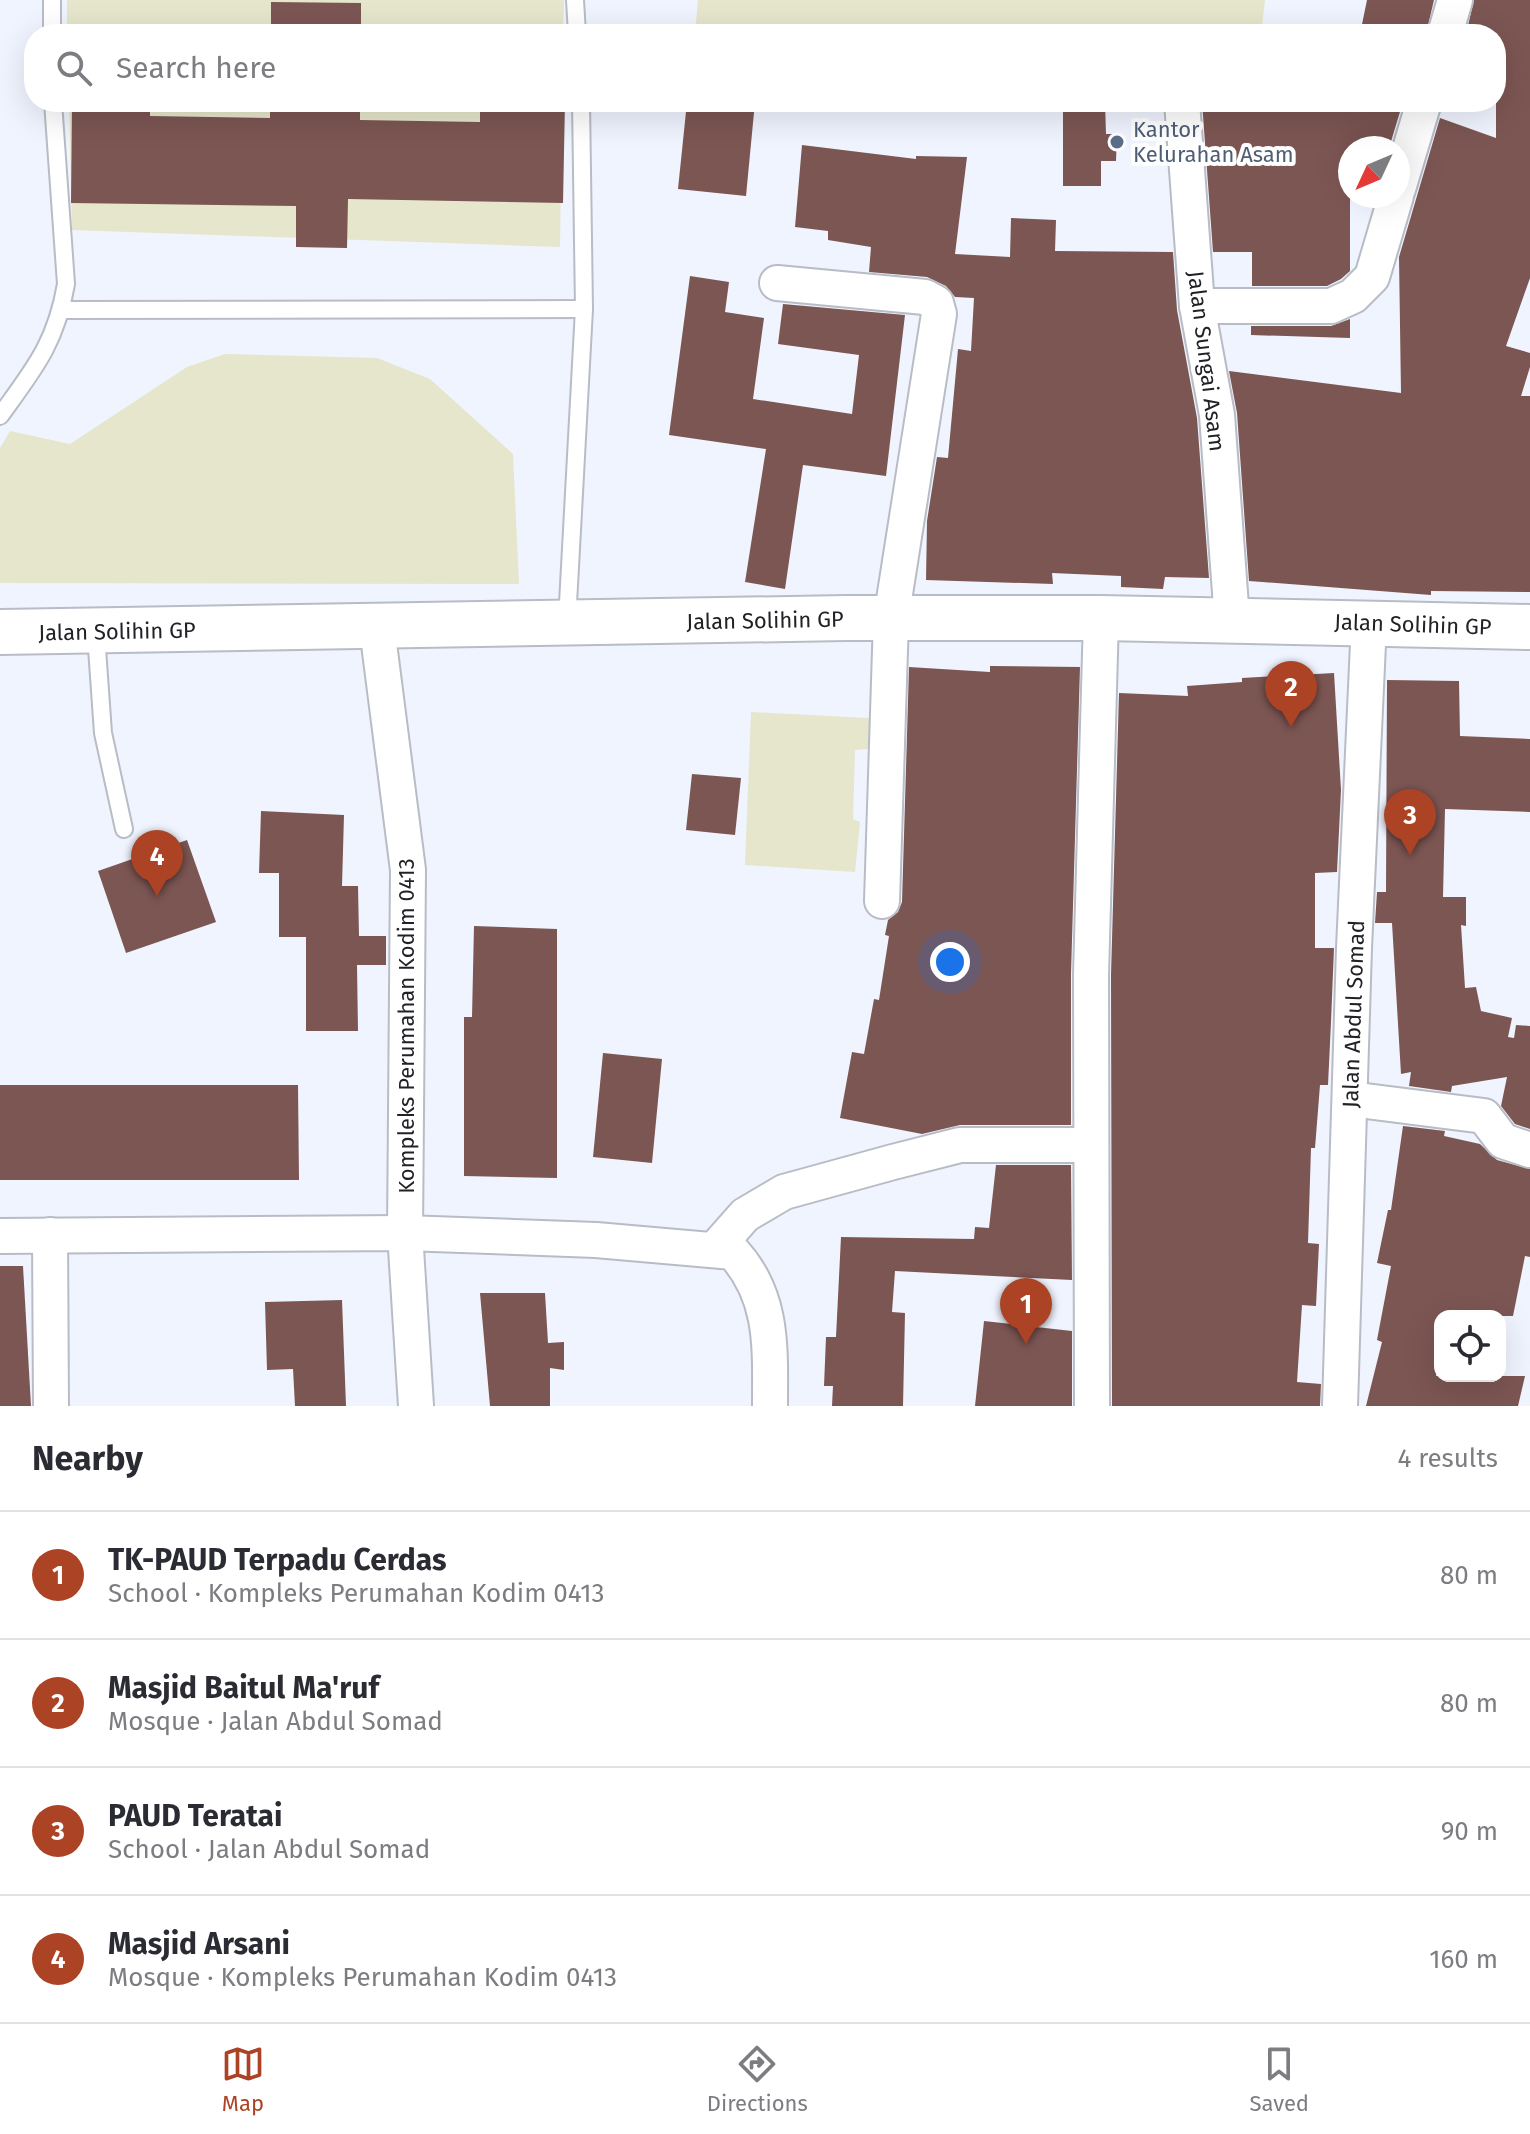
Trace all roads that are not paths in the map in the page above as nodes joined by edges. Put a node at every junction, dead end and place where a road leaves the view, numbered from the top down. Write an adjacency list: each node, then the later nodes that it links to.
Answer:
1 (52, 0): 4 (lane)
2 (575, 0): 5 (lane)
3 (1455, 0): 6 (street)
4 (52, 24)
5 (576, 24)
6 (1448, 24)
7 (54, 112): 16 (lane)
8 (581, 112): 15 (lane)
9 (1183, 112): 14 (street, Jalan Sungai Asam)
10 (1421, 112): 11 (street)
11 (1410, 149)
12 (1392, 208): 14 (street)
13 (777, 283): 19 (street)
14 (1197, 306): 20 (street, Jalan Sungai Asam)
15 (584, 309): 16 (lane); 22 (lane)
16 (62, 310): 17 (lane)
17 (0, 416)
18 (1101, 618): 19 (main road, Jalan Solihin GP); 20 (main road, Jalan Solihin GP); 30 (street)
19 (891, 619): 22 (main road, Jalan Solihin GP); 28 (street)
20 (1232, 620): 21 (main road, Jalan Solihin GP)
21 (1369, 622): 23 (main road, Jalan Solihin GP); 29 (street, Jalan Abdul Somad)
22 (567, 624): 24 (main road, Jalan Solihin GP)
23 (1530, 627)
24 (377, 628): 26 (main road, Jalan Solihin GP); 32 (street, Kompleks Perumahan Kodim 0413)
25 (0, 632): 26 (main road, Jalan Solihin GP)
26 (96, 634): 27 (lane)
27 (124, 829)
28 (882, 901)
29 (1350, 1099): 31 (street); 40 (street, Jalan Abdul Somad)
30 (1091, 1145): 35 (street); 39 (street)
31 (1530, 1150)
32 (405, 1233): 33 (street); 35 (street); 37 (street, Kompleks Perumahan Kodim 0413)
33 (50, 1235): 34 (street); 36 (street)
34 (0, 1236)
35 (715, 1249): 38 (street)
36 (51, 1406)
37 (416, 1406)
38 (770, 1406)
39 (1092, 1406)
40 (1340, 1406)

